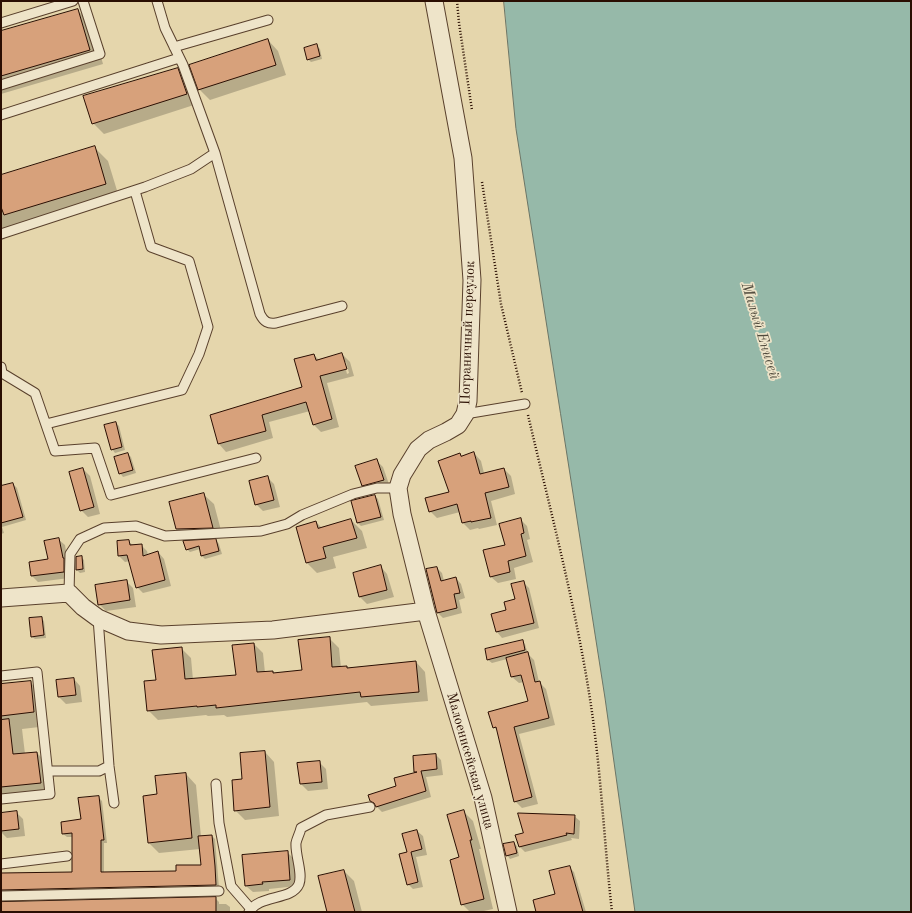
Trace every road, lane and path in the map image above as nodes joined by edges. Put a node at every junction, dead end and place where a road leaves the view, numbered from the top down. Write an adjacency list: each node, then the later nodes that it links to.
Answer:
1 (73, 1): 7 (lane)
2 (83, 1): 10 (lane)
3 (157, 1): 8 (lane)
4 (434, 1): 20 (street, Пограничный переулок)
5 (458, 1): 12 (path)
6 (268, 20): 8 (lane)
7 (1, 23)
8 (174, 47): 9 (lane)
9 (179, 58): 11 (lane); 13 (lane)
10 (1, 84)
11 (1, 115)
12 (473, 117)
13 (214, 153): 15 (lane); 17 (lane)
14 (482, 180): 19 (path)
15 (135, 191): 16 (lane); 21 (lane)
16 (1, 234)
17 (342, 306)
18 (1, 367): 21 (lane)
19 (525, 404): 20 (lane); 41 (path)
20 (465, 414): 23 (street, Пограничный переулок)
21 (46, 424): 22 (lane)
22 (256, 458)
23 (398, 488): 24 (lane); 26 (street, Пограничный переулок)
24 (69, 593): 25 (street); 27 (street)
25 (1, 598)
26 (426, 611): 27 (street); 40 (street, Малоенисейская улица)
27 (98, 618): 29 (lane)
28 (1, 676): 30 (lane)
29 (109, 766): 30 (lane); 33 (lane)
30 (48, 771): 32 (lane)
31 (216, 784): 39 (lane)
32 (1, 799)
33 (114, 803)
34 (370, 807): 39 (lane)
35 (67, 856): 36 (lane)
36 (1, 864)
37 (219, 891): 38 (lane)
38 (1, 896)
39 (250, 910)
40 (508, 912)
41 (612, 912)

